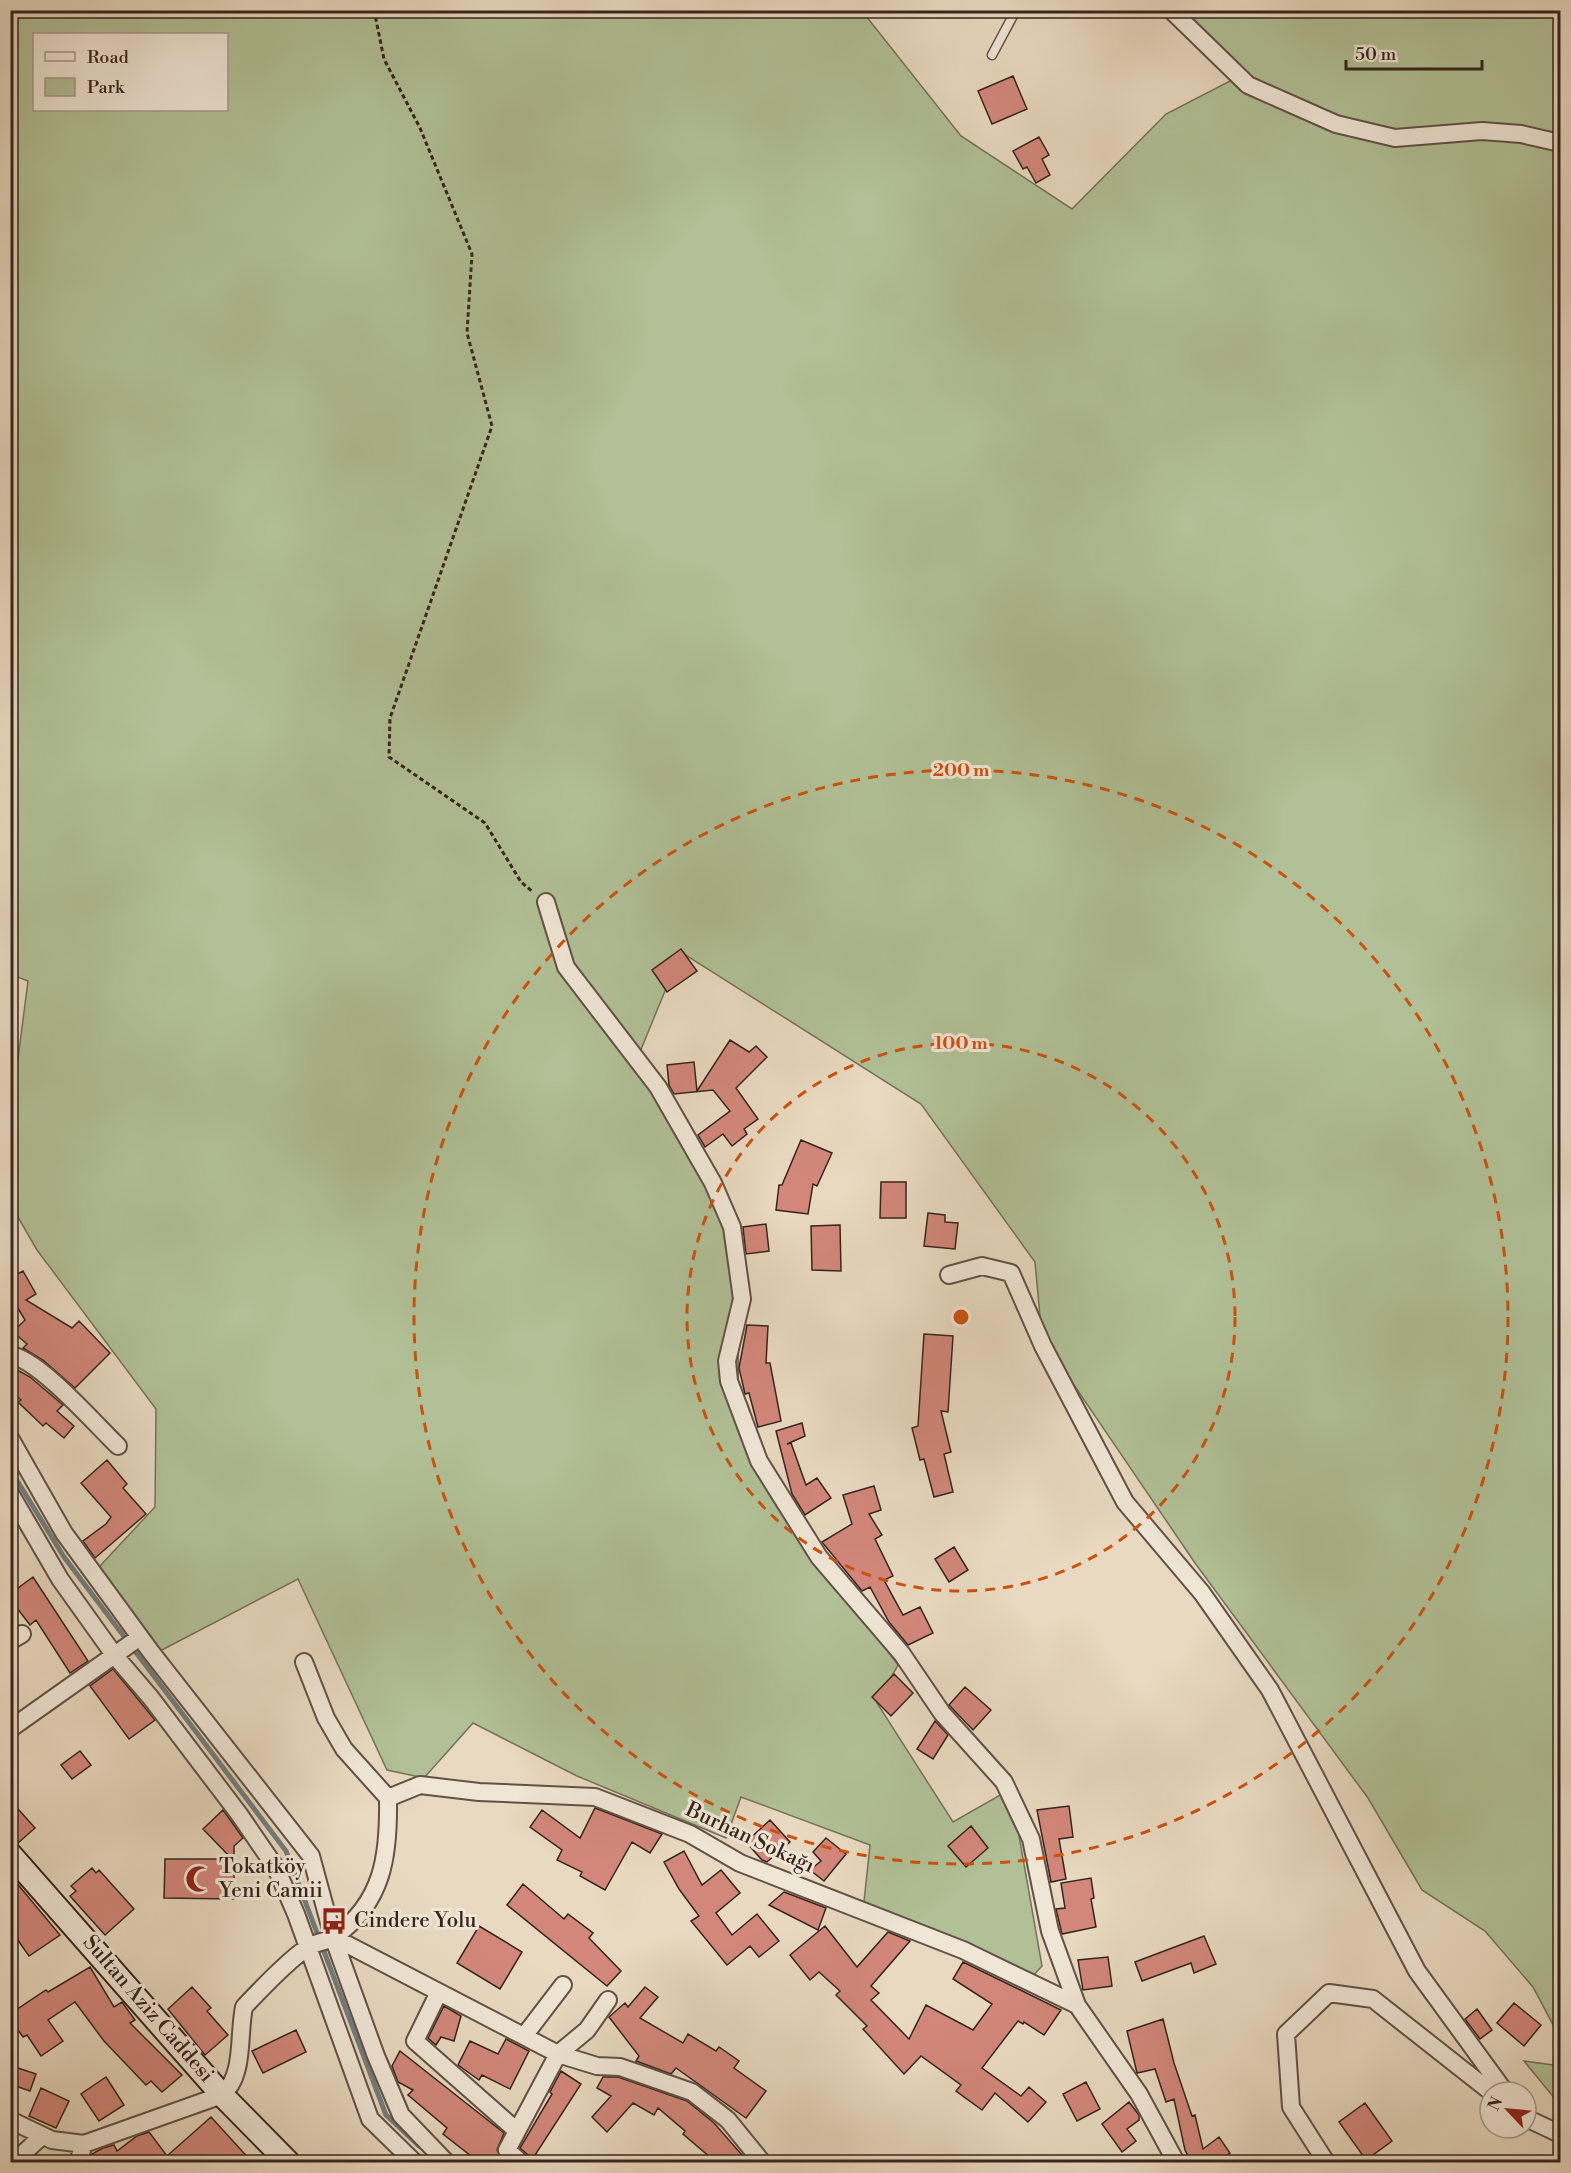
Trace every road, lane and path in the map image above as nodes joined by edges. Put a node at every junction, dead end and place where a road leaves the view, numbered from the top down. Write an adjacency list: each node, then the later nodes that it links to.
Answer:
1 (374, 10): 6 (path)
2 (1016, 10): 4 (lane)
3 (1171, 10): 5 (street)
4 (992, 56)
5 (1560, 143)
6 (546, 902): 23 (street)
7 (950, 1275): 26 (street)
8 (10, 1355): 10 (street)
9 (10, 1438): 12 (street)
10 (118, 1446)
11 (10, 1493): 13 (street)
12 (140, 1637): 13 (street); 18 (street)
13 (115, 1656): 15 (street); 19 (street)
14 (304, 1662): 16 (street)
15 (10, 1729)
16 (388, 1798): 18 (street); 23 (street, Burhan Sokağı)
17 (14, 1865): 28 (street, Sultan Aziz Caddesi)
18 (333, 1938): 19 (street); 21 (street); 40 (street)
19 (308, 1947): 28 (street); 39 (street)
20 (563, 1985): 24 (street)
21 (438, 1994): 24 (street); 31 (street)
22 (608, 2000): 25 (street)
23 (1077, 2005): 42 (street)
24 (524, 2036): 25 (street)
25 (558, 2054): 31 (street); 35 (street)
26 (1496, 2080)
27 (1478, 2082): 43 (street)
28 (222, 2095): 34 (street); 38 (street, Sultan Aziz Caddesi)
29 (10, 2120): 33 (street)
30 (1538, 2124): 32 (street)
31 (518, 2131): 41 (street)
32 (1560, 2134)
33 (42, 2136): 34 (street); 36 (street)
34 (84, 2144): 37 (street)
35 (762, 2162)
36 (14, 2163)
37 (78, 2163)
38 (288, 2163)
39 (414, 2163)
40 (446, 2163)
41 (520, 2163)
42 (1176, 2163)
43 (1326, 2163)

